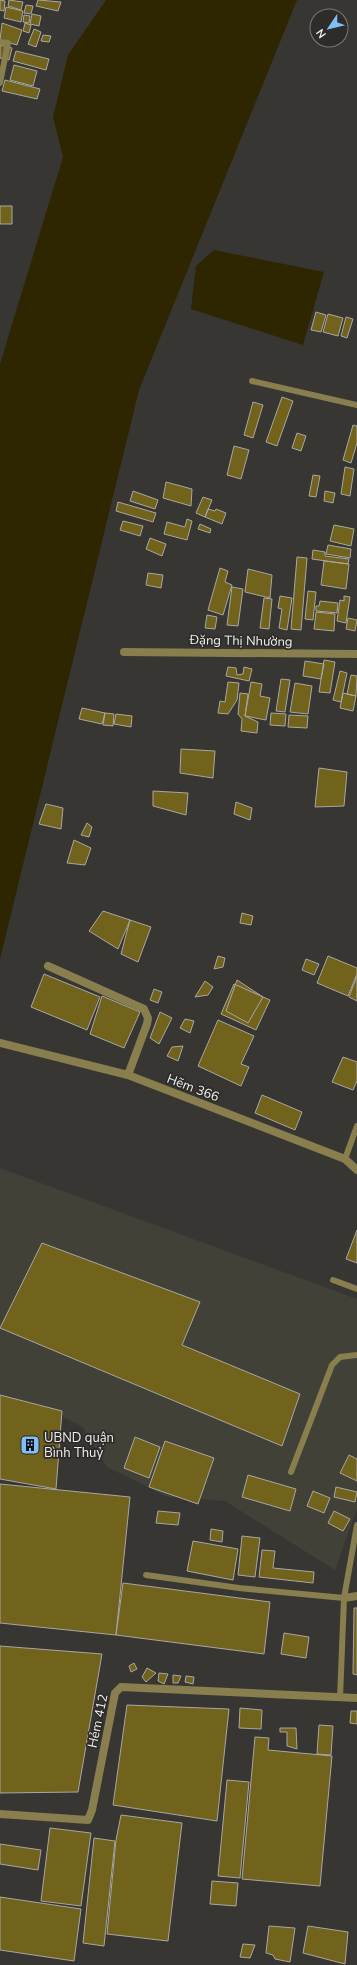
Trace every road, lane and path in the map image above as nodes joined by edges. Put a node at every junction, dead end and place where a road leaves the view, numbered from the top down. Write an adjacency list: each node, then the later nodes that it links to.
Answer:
1 (0, 42): 2 (lane)
2 (0, 83)
3 (252, 381): 4 (lane)
4 (357, 405)
5 (124, 652): 6 (street, Đặng Thị Nhường)
6 (357, 654)
7 (48, 966): 9 (street)
8 (0, 1043): 9 (street, Hẽm 366)
9 (128, 1076): 11 (street, Hẽm 366)
10 (357, 1126): 11 (lane)
11 (345, 1160): 12 (street, Hẽm 366)
12 (357, 1170)
13 (333, 1280): 14 (lane)
14 (357, 1289)
15 (357, 1355): 16 (lane)
16 (291, 1472)
17 (357, 1525): 20 (lane)
18 (146, 1575): 20 (lane)
19 (357, 1596): 20 (street)
20 (344, 1598): 21 (lane)
21 (340, 1698): 22 (street); 23 (street, Hẻm 412)
22 (357, 1698)
23 (0, 1814)

